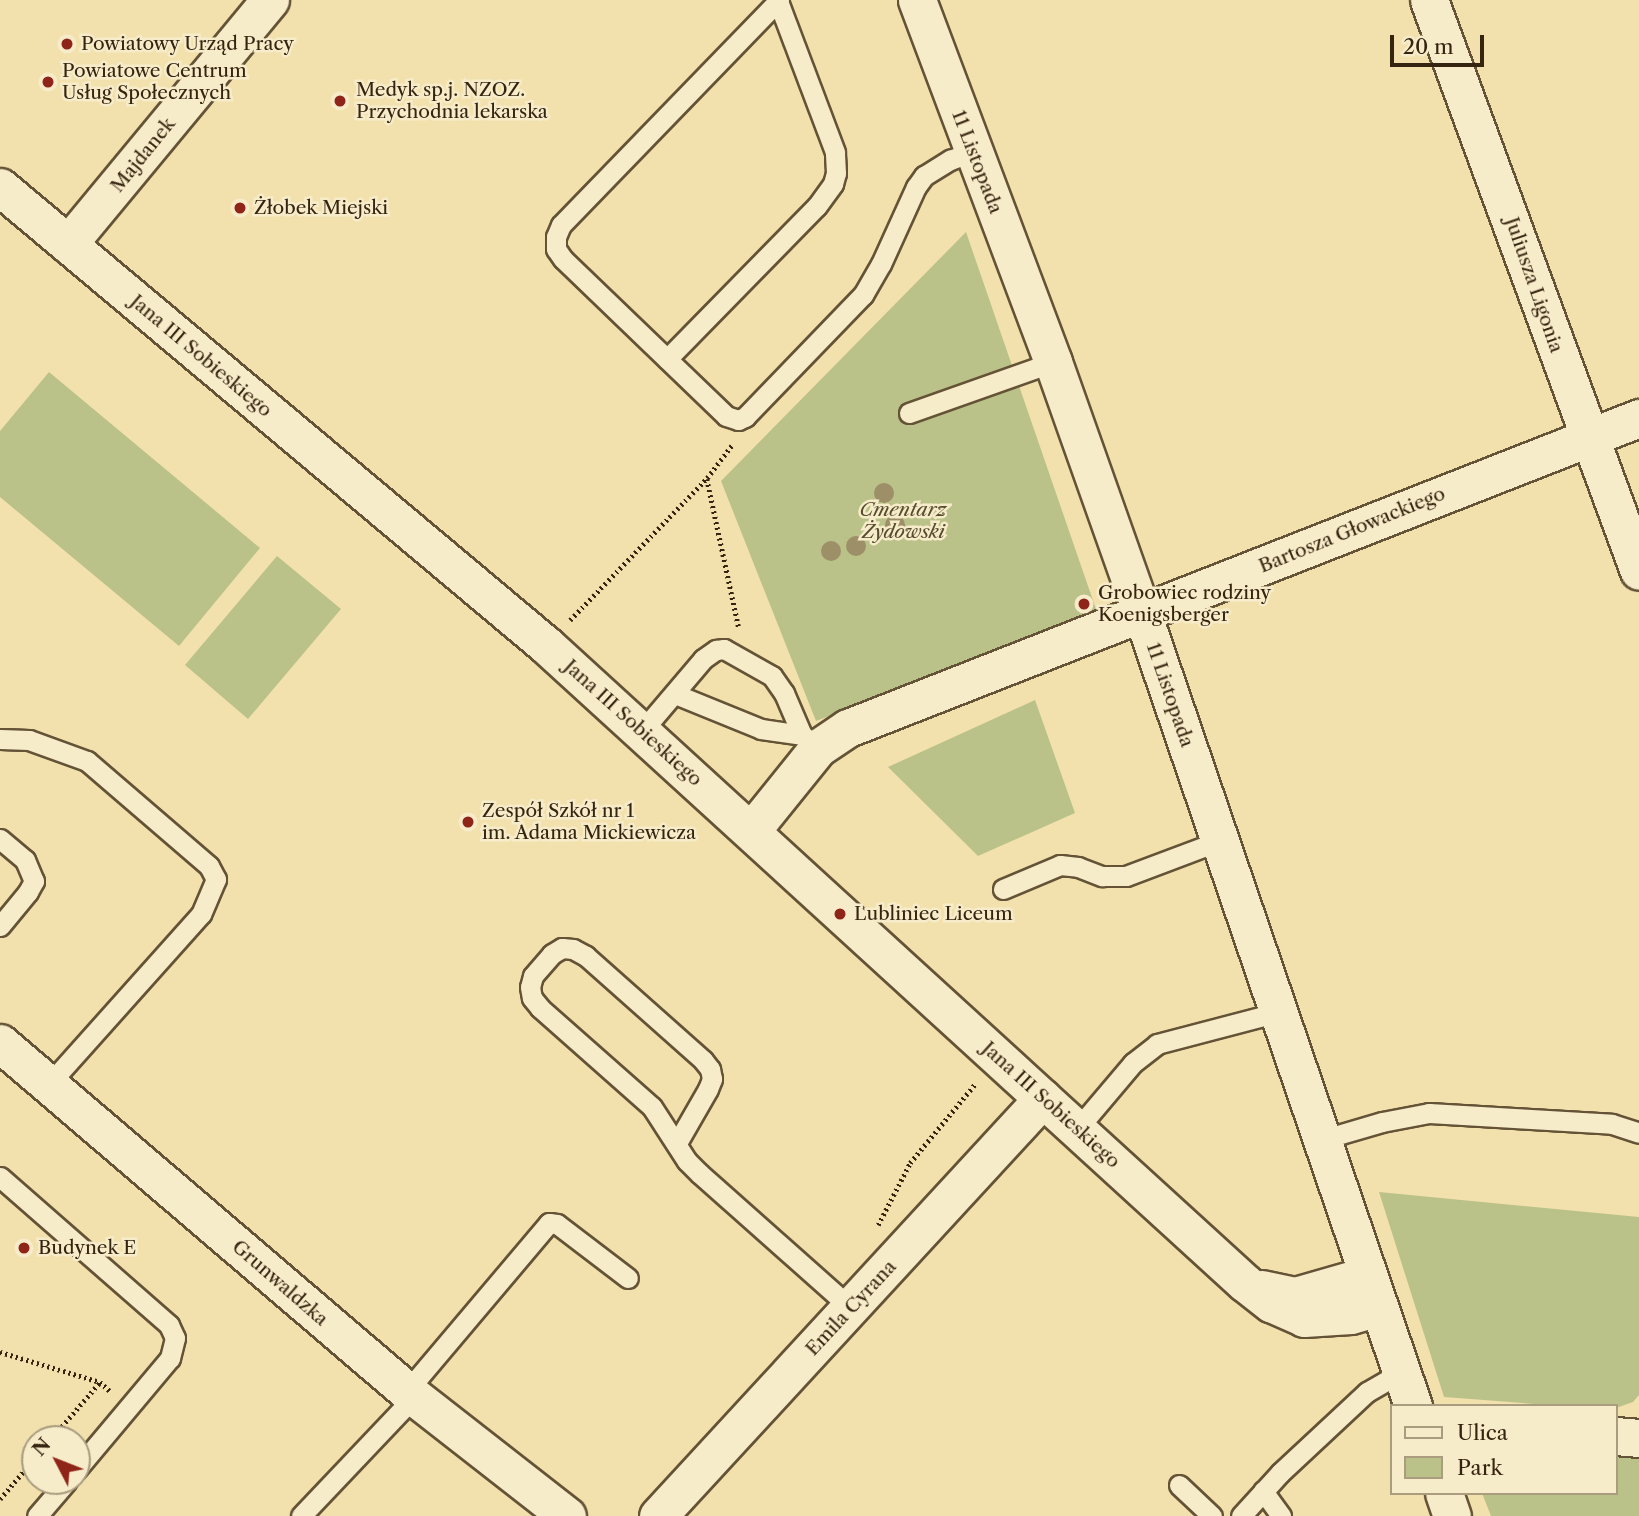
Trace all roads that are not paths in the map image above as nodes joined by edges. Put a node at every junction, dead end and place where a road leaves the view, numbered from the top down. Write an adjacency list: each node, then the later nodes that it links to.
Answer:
1 (270, 0): 7 (street, Majdanek)
2 (917, 0): 5 (street, 11 Listopada)
3 (1429, 0): 12 (street, Juliusza Ligonia)
4 (778, 1): 8 (lane); 8 (lane)
5 (972, 152): 8 (lane); 9 (street, 11 Listopada)
6 (0, 187): 7 (street, Jana III Sobieskiego)
7 (68, 244): 16 (street, Jana III Sobieskiego)
8 (667, 359)
9 (1053, 362): 10 (lane); 14 (street, 11 Listopada)
10 (909, 413)
11 (1639, 418): 12 (street, Bartosza Głowackiego)
12 (1587, 437): 13 (street, Juliusza Ligonia); 14 (street, Bartosza Głowackiego)
13 (1639, 571)
14 (1142, 613): 18 (street, Bartosza Głowackiego); 21 (street, 11 Listopada)
15 (675, 694): 16 (lane); 18 (lane); 18 (lane)
16 (642, 731): 19 (street, Jana III Sobieskiego)
17 (0, 739): 26 (lane)
18 (810, 741): 19 (street, Bartosza Głowackiego)
19 (751, 831): 27 (street, Jana III Sobieskiego)
20 (0, 839): 23 (lane)
21 (1219, 841): 22 (lane); 24 (street, 11 Listopada)
22 (1003, 889)
23 (0, 926)
24 (1279, 1012): 28 (lane); 30 (street, 11 Listopada)
25 (0, 1043): 26 (street, Grunwaldzka)
26 (49, 1084): 37 (street, Grunwaldzka)
27 (1043, 1098): 28 (street, Jana III Sobieskiego); 35 (street, Emila Cyrana)
28 (1078, 1128): 34 (street, Jana III Sobieskiego)
29 (1639, 1133): 30 (lane)
30 (1324, 1139): 34 (street, 11 Listopada)
31 (677, 1143): 31 (lane); 35 (lane)
32 (0, 1177): 41 (lane)
33 (628, 1278): 37 (lane)
34 (1373, 1291): 36 (street)
35 (852, 1308): 49 (street, Emila Cyrana)
36 (1401, 1372): 38 (street); 43 (lane)
37 (410, 1394): 47 (lane); 48 (street, Grunwaldzka)
38 (1412, 1404)
39 (1618, 1436): 40 (street)
40 (1639, 1438)
41 (91, 1453)
42 (1179, 1485): 50 (lane)
43 (1264, 1491): 51 (lane); 52 (lane)
44 (55, 1495): 46 (lane)
45 (1445, 1495): 53 (street)
46 (37, 1516)
47 (301, 1516)
48 (567, 1516)
49 (658, 1516)
50 (1212, 1516)
51 (1241, 1516)
52 (1281, 1516)
53 (1452, 1516)

